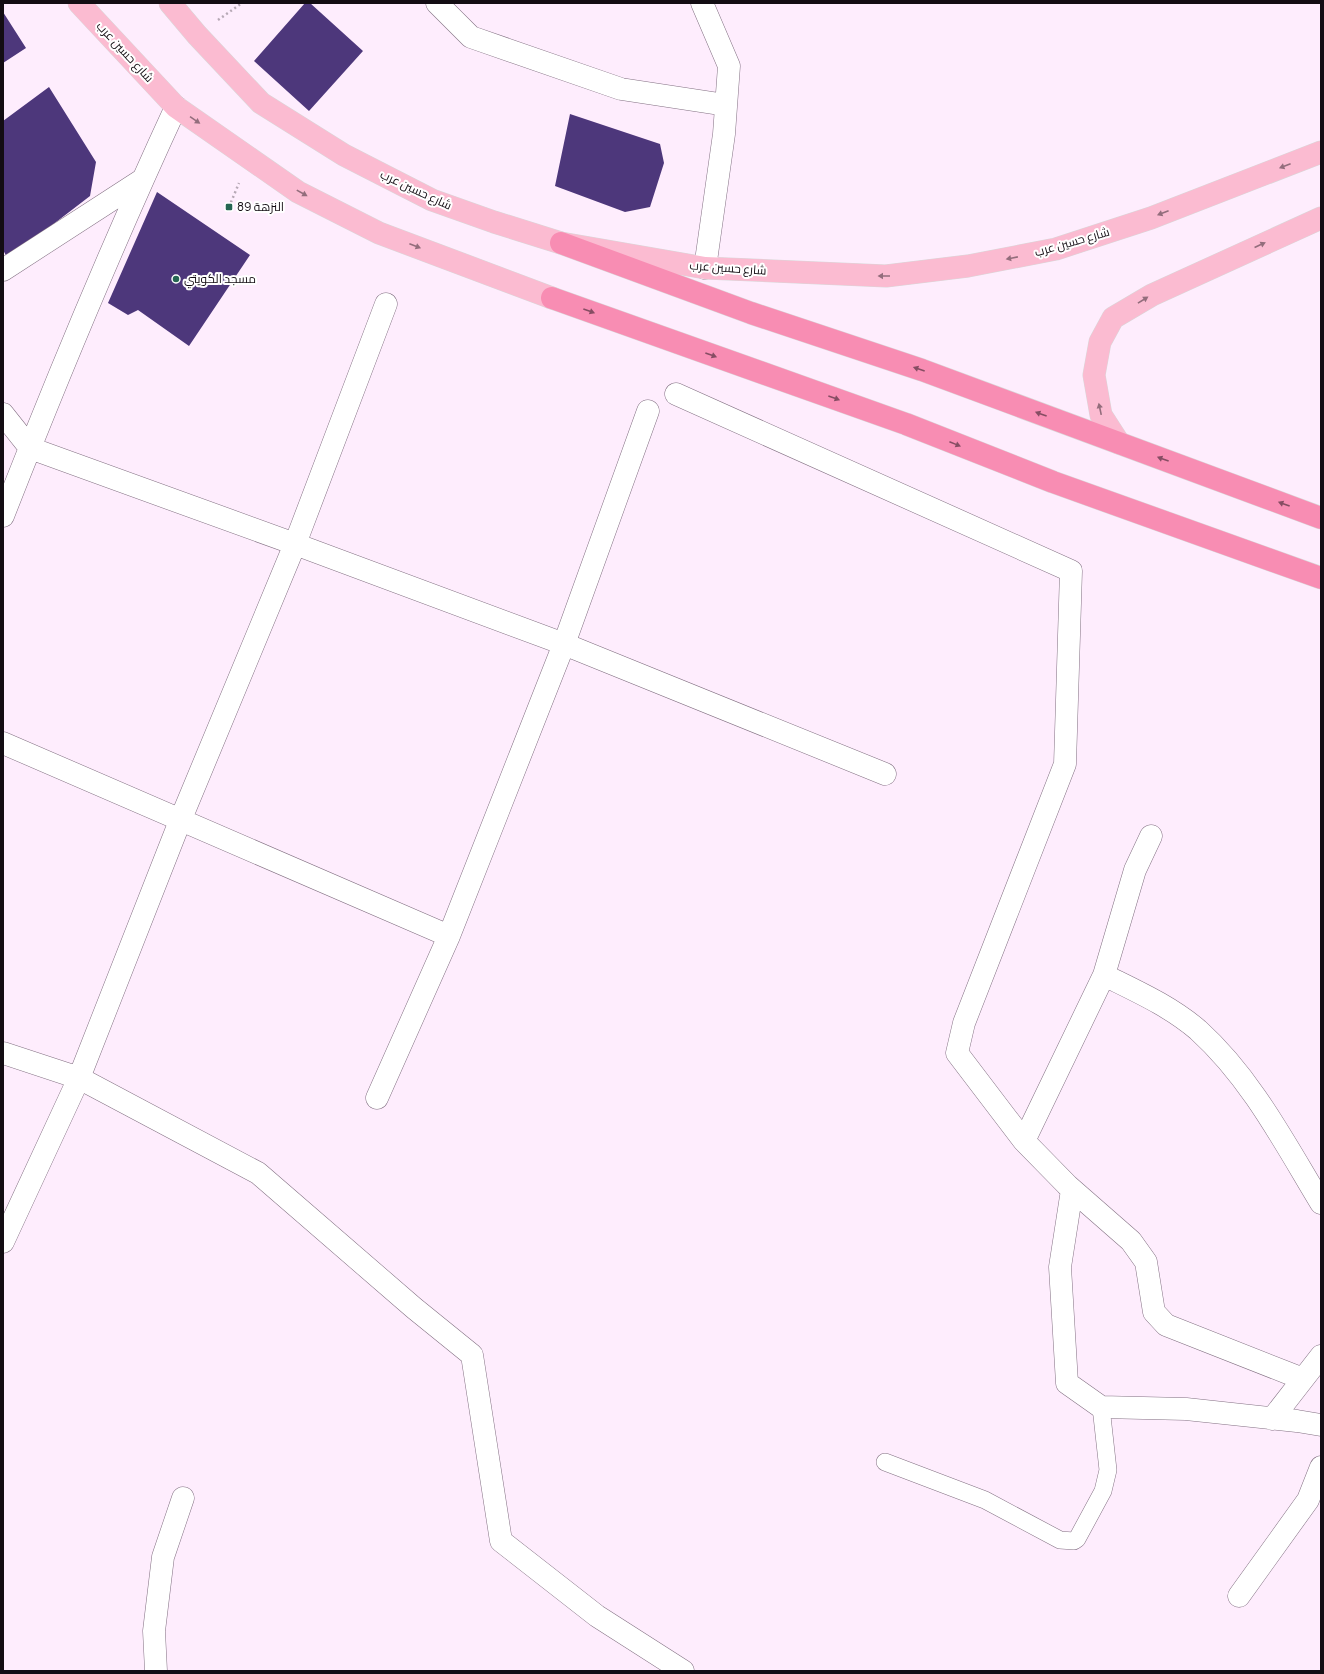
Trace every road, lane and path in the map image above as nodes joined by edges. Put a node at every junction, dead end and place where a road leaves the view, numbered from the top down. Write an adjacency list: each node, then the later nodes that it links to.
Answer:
1 (79, 3): 6 (main road, شارع حسين عرب)
2 (170, 3): 10 (main road, شارع حسين عرب)
3 (437, 3): 5 (street)
4 (702, 3): 5 (street)
5 (726, 105): 11 (street)
6 (176, 107): 8 (street); 13 (main road, شارع حسين عرب, one-way to 13)
7 (1321, 152): 11 (main road, شارع حسين عرب, one-way to 11)
8 (142, 180): 12 (street); 19 (street)
9 (1321, 218): 18 (main road, one-way to 9)
10 (561, 243): 11 (main road, شارع حسين عرب); 18 (highway, one-way to 10)
11 (705, 268)
12 (3, 270)
13 (552, 298): 23 (highway, one-way to 23)
14 (386, 304): 22 (street)
15 (676, 394): 34 (street)
16 (648, 411): 24 (street)
17 (3, 414): 19 (street)
18 (1119, 443): 21 (highway, one-way to 18)
19 (30, 448): 20 (street); 22 (street)
20 (3, 516)
21 (1321, 518)
22 (295, 544): 24 (street); 27 (street)
23 (1321, 578)
24 (564, 644): 26 (street); 29 (street)
25 (3, 744): 27 (street)
26 (885, 774)
27 (180, 821): 29 (street); 32 (street)
28 (1150, 836): 30 (street)
29 (449, 936): 33 (street)
30 (1104, 975): 34 (street); 36 (street)
31 (3, 1054): 32 (street)
32 (79, 1078): 37 (street); 48 (street)
33 (376, 1098)
34 (1024, 1141): 35 (street)
35 (1067, 1185): 39 (street); 40 (street)
36 (1321, 1203)
37 (3, 1242)
38 (1321, 1356): 39 (street)
39 (1303, 1379): 41 (street)
40 (1101, 1407): 41 (street); 43 (lane)
41 (1272, 1419): 42 (street)
42 (1321, 1425)
43 (885, 1462)
44 (1321, 1467): 46 (street)
45 (183, 1498): 47 (street)
46 (1239, 1596)
47 (156, 1671)
48 (683, 1671)

